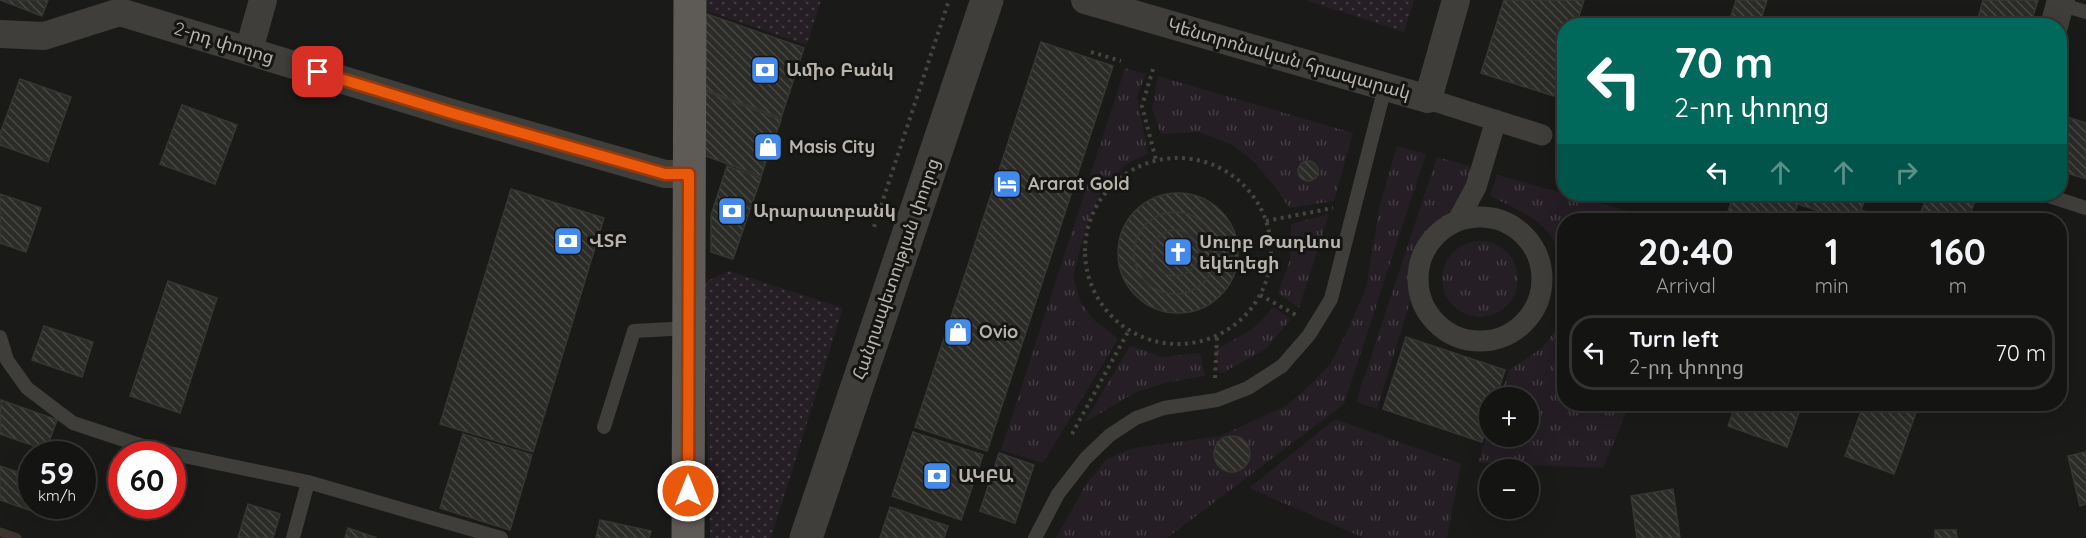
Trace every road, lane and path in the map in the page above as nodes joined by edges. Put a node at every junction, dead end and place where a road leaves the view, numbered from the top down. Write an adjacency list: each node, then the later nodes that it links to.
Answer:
1 (263, 0): 8 (street)
2 (690, 0): 17 (main road)
3 (949, 0): 23 (path)
4 (987, 0): 37 (street, Հանրապետության փողոց)
5 (1084, 0): 12 (street, Կենտրոնական հրապարակ)
6 (1456, 0): 13 (street, Կենտրոնական հրապարակ)
7 (0, 34): 8 (street, 2-րդ փողոց)
8 (249, 50): 17 (street, 2-րդ փողոց)
9 (1091, 52): 10 (path)
10 (1121, 61)
11 (1153, 69): 16 (path)
12 (1384, 87): 13 (street, Կենտրոնական հրապարակ); 38 (lane)
13 (1428, 99): 14 (street)
14 (1496, 120): 15 (street); 21 (street)
15 (1542, 135)
16 (1156, 160): 22 (path); 27 (path)
17 (689, 174): 26 (main road)
18 (2064, 201): 20 (lane)
19 (1338, 207): 22 (path)
20 (2086, 208)
21 (1458, 220): 21 (street)
22 (1266, 221): 24 (path)
23 (871, 237)
24 (1260, 295): 25 (path); 28 (path)
25 (1301, 318)
26 (689, 328): 31 (lane); 36 (main road)
27 (1128, 330): 28 (path); 32 (path)
28 (1217, 336): 30 (path)
29 (0, 337): 33 (lane)
30 (1214, 382)
31 (604, 427)
32 (1072, 434)
33 (308, 482): 34 (lane); 35 (lane)
34 (293, 538)
35 (501, 538)
36 (688, 538)
37 (806, 538)
38 (1035, 538)

